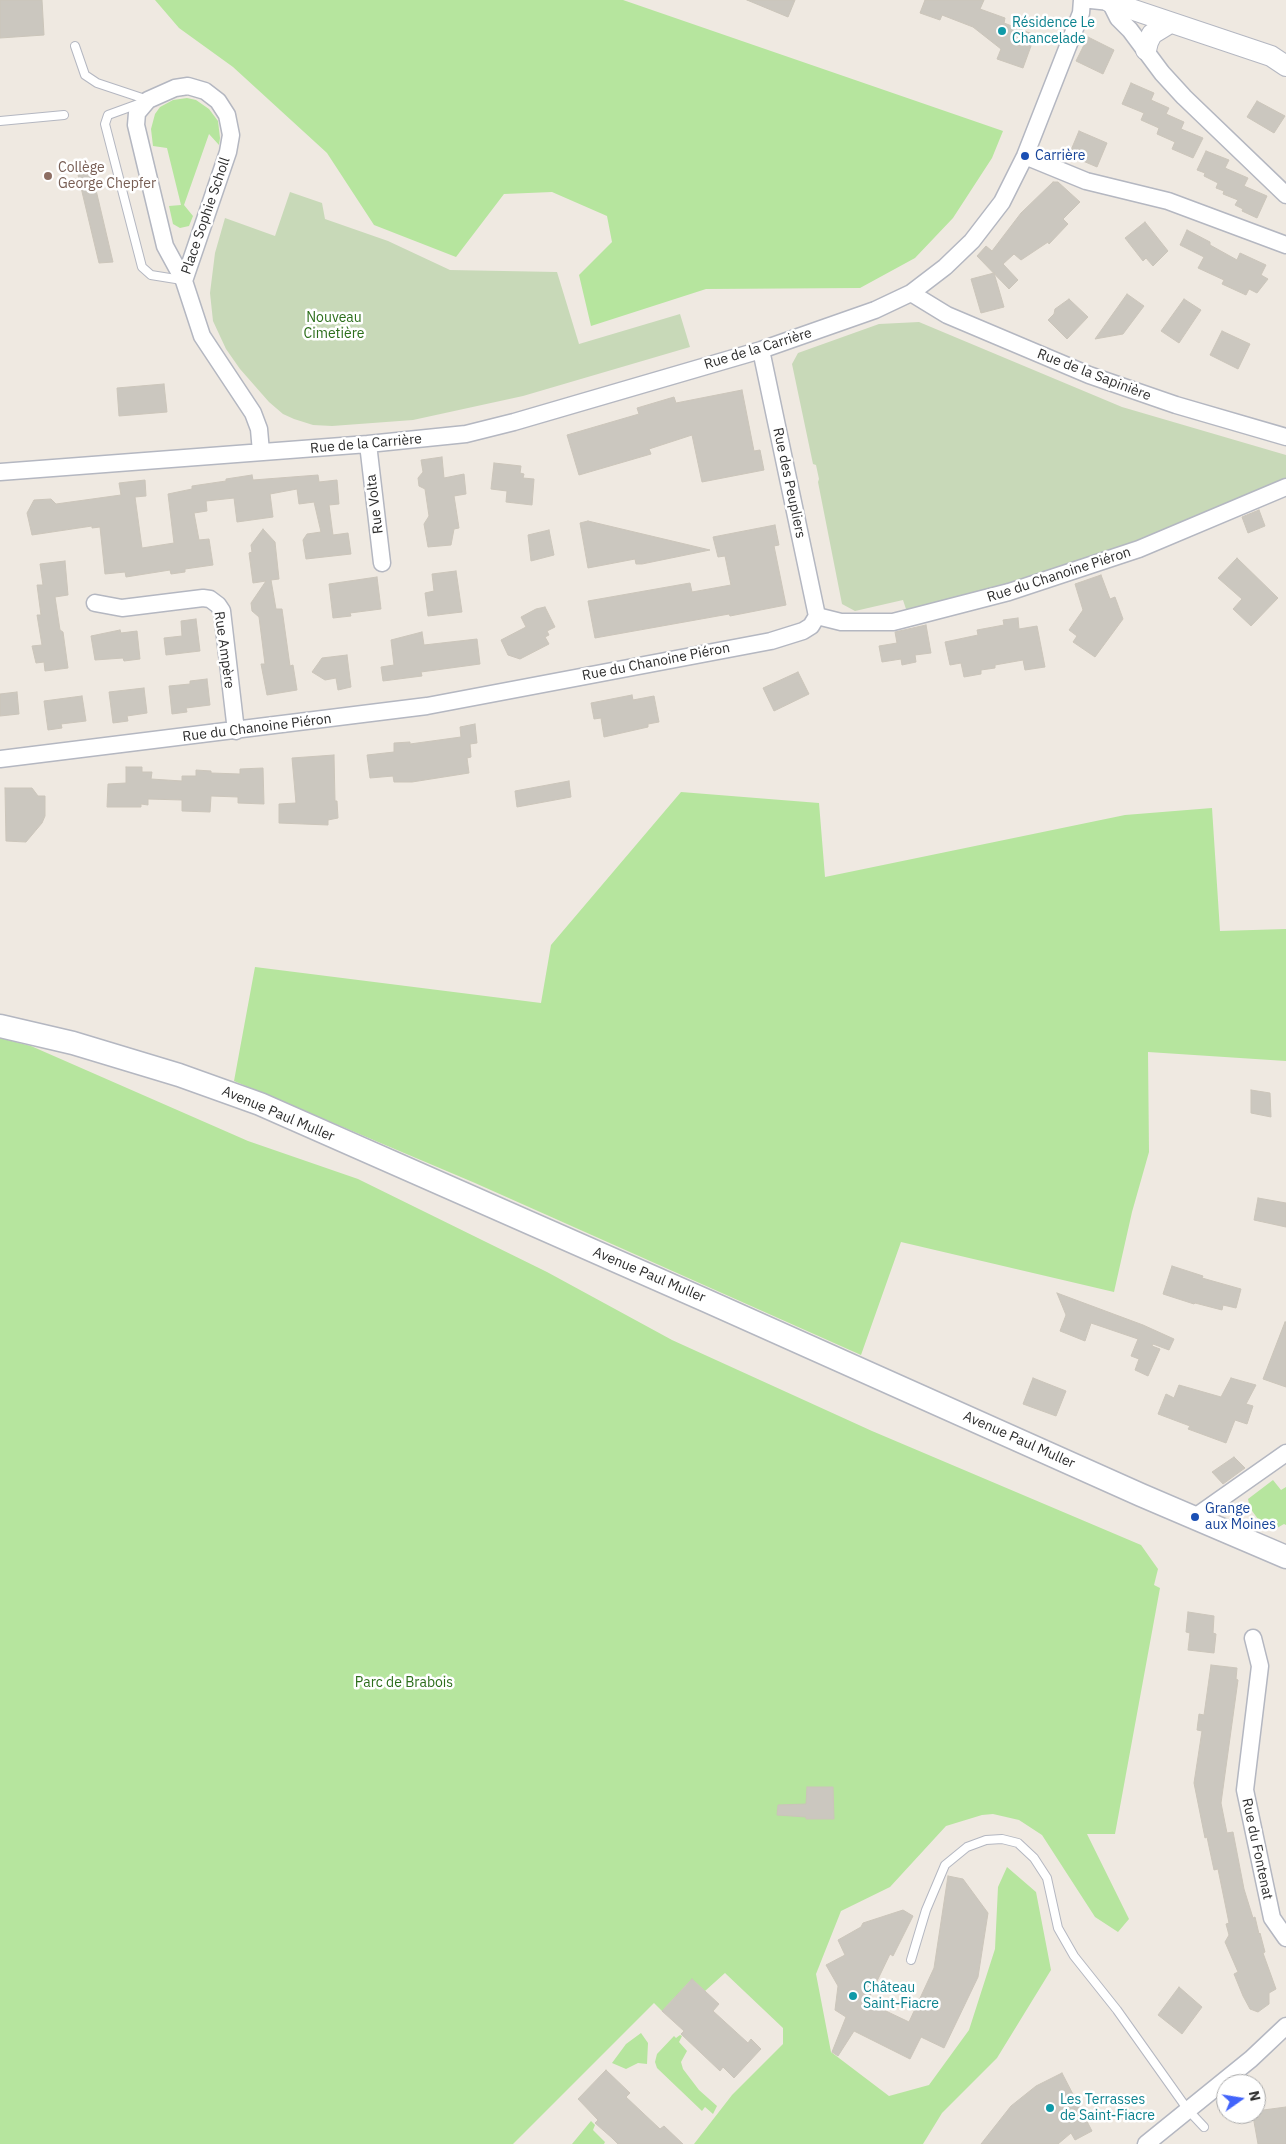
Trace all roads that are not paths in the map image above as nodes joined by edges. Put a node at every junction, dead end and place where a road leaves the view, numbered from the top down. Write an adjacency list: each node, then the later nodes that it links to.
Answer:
1 (1082, 0): 10 (street, Rue de la Carrière)
2 (1104, 1): 3 (street); 5 (street)
3 (1170, 23): 5 (street); 6 (street)
4 (75, 46): 7 (lane)
5 (1146, 50): 11 (street)
6 (1286, 66)
7 (148, 100): 13 (street, Place Sophie Scholl); 13 (lane); 13 (street, Place Sophie Scholl)
8 (64, 116): 9 (lane)
9 (0, 121)
10 (1024, 156): 12 (street); 14 (street, Rue de la Carrière)
11 (1286, 195)
12 (1286, 244)
13 (184, 280): 18 (street)
14 (911, 293): 15 (street, Rue de la Carrière); 16 (street, Rue de la Sapinière)
15 (762, 350): 17 (street, Rue de la Carrière); 23 (street, Rue des Peupliers)
16 (1286, 437)
17 (368, 444): 18 (street, Rue de la Carrière); 21 (street, Rue Volta)
18 (261, 452): 19 (street, Rue de la Carrière)
19 (0, 472)
20 (1286, 487): 23 (street, Rue du Chanoine Piéron)
21 (382, 563)
22 (95, 603): 24 (street, Rue Ampère)
23 (817, 616): 24 (street, Rue du Chanoine Piéron)
24 (236, 731): 25 (street, Rue du Chanoine Piéron)
25 (0, 758)
26 (0, 1026): 28 (main road, Avenue Paul Muller)
27 (1286, 1453): 28 (street)
28 (1195, 1517): 29 (main road, Avenue Paul Muller)
29 (1286, 1557)
30 (1253, 1638): 31 (street, Rue du Fontenat)
31 (1286, 1938)
32 (910, 1960): 34 (lane)
33 (1286, 2026): 34 (street)
34 (1188, 2110): 35 (lane); 36 (street)
35 (1204, 2127)
36 (1146, 2144)

